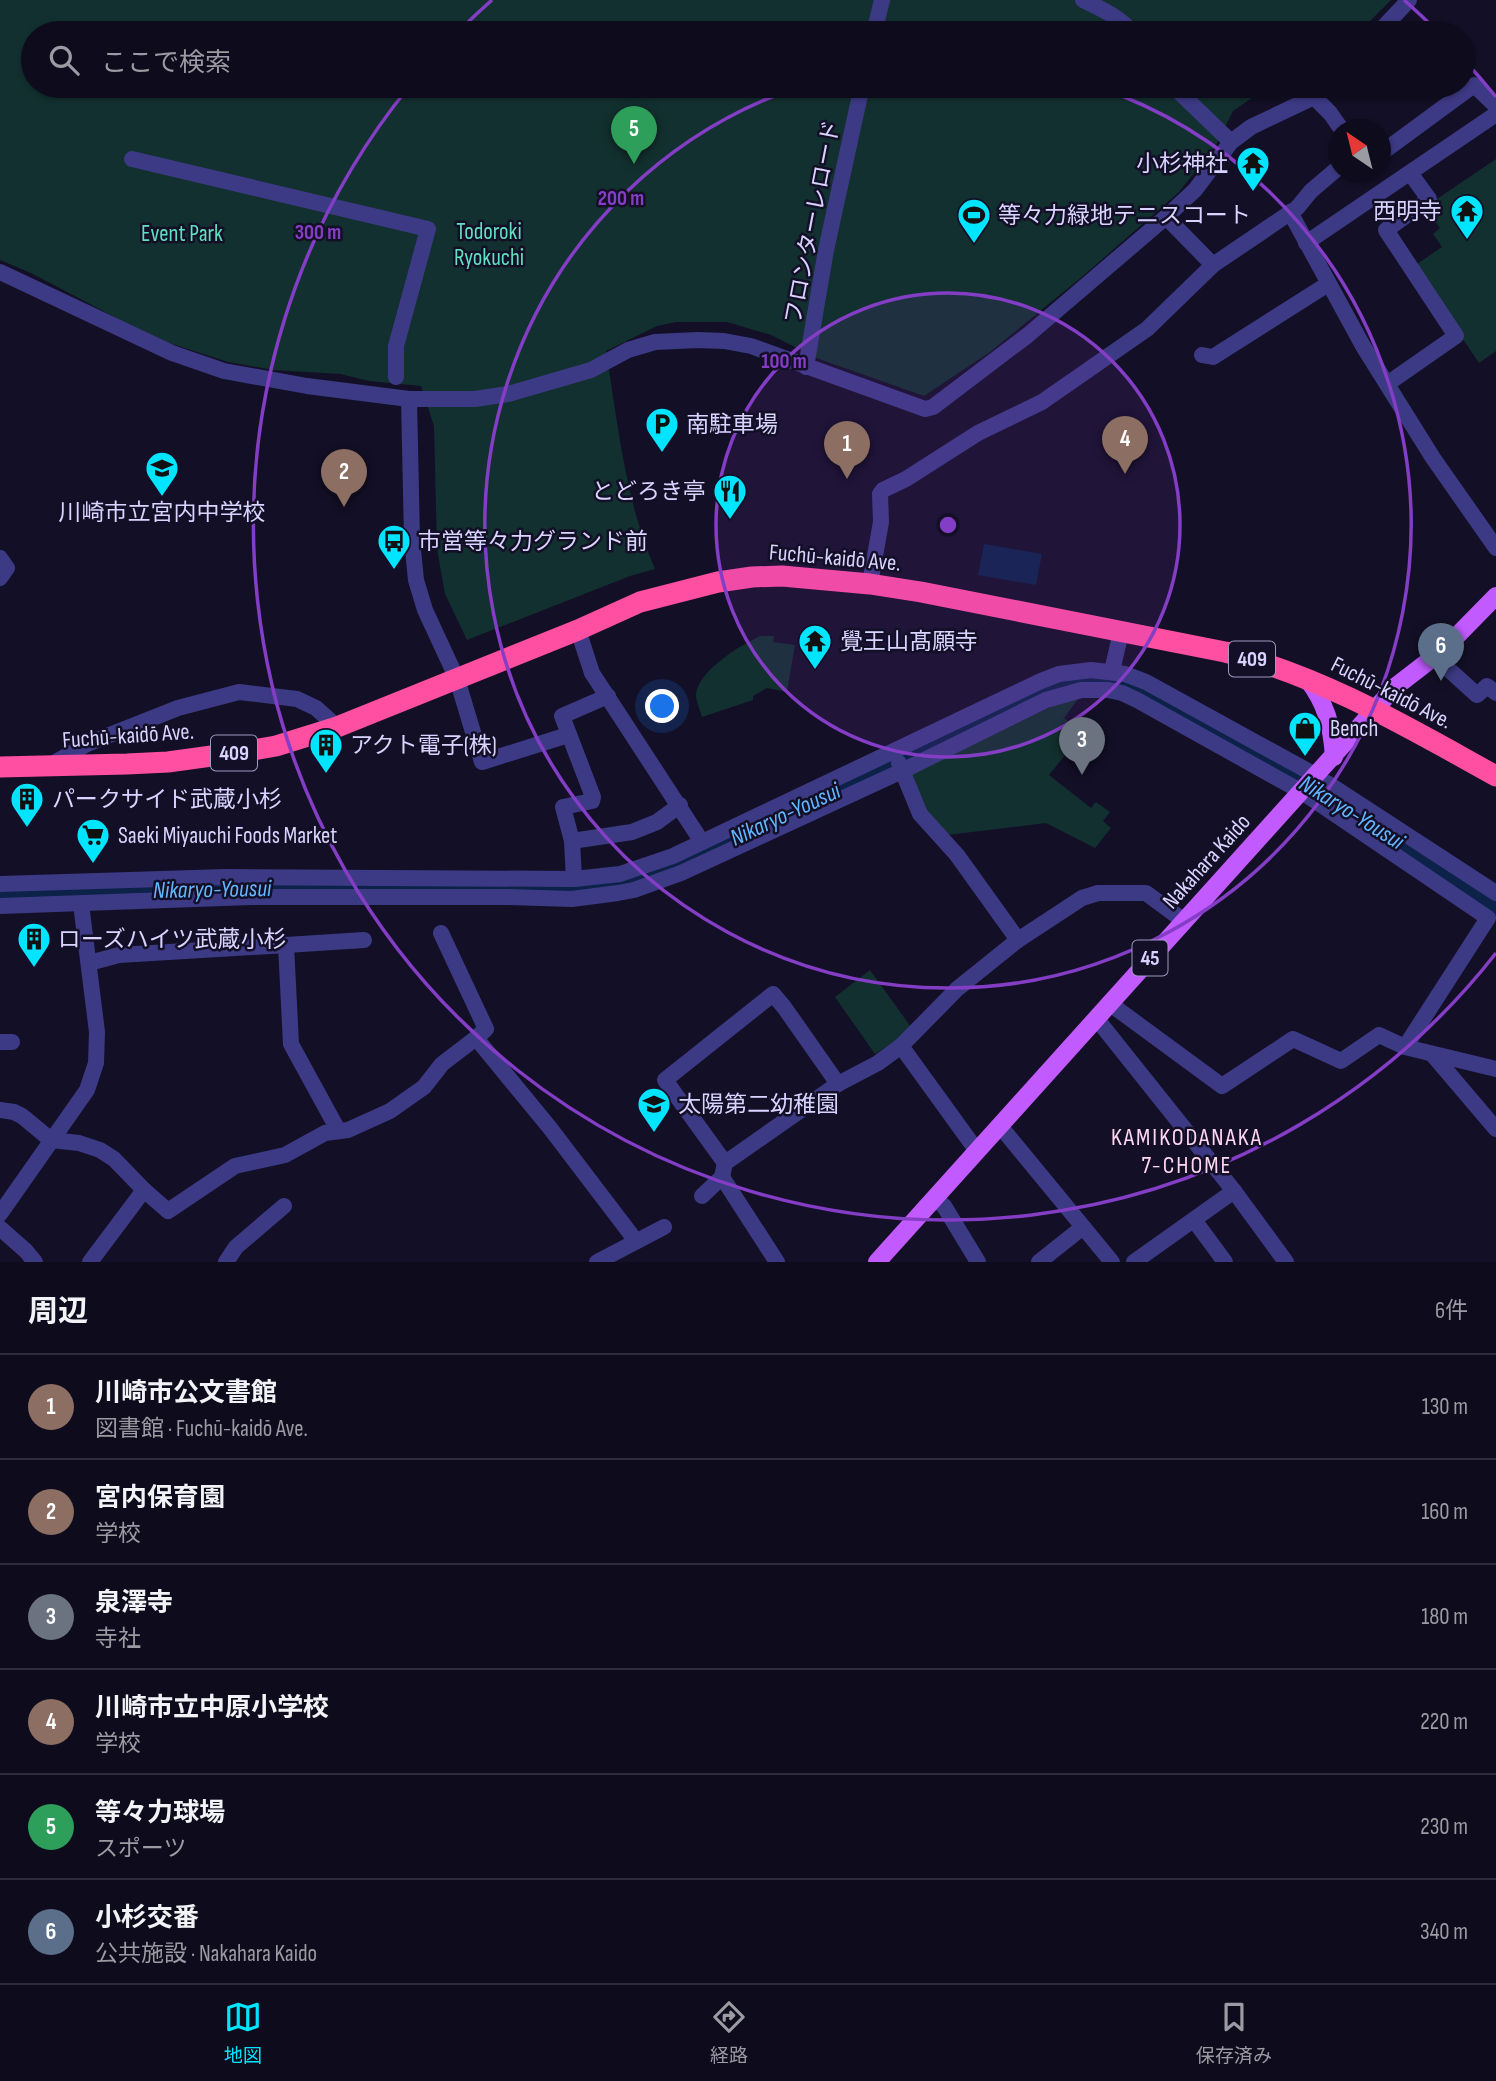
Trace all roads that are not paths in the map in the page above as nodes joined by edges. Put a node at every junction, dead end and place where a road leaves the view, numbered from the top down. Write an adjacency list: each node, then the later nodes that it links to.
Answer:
1 (882, 0): 4 (street)
2 (1083, 0): 5 (street)
3 (1409, 0): 6 (street)
4 (877, 21)
5 (1120, 21)
6 (1389, 21)
7 (1475, 86): 13 (street)
8 (859, 98): 28 (street, フロンターレロード)
9 (1185, 98): 16 (street)
10 (1307, 98): 16 (street)
11 (1323, 98): 15 (street)
12 (1456, 98): 17 (street)
13 (1496, 106)
14 (1496, 114): 19 (street)
15 (1334, 119)
16 (1231, 142): 22 (street)
17 (1391, 147)
18 (132, 159): 29 (street)
19 (1410, 173): 23 (street); 30 (street)
20 (1328, 177): 21 (street)
21 (1290, 212): 23 (street); 24 (street)
22 (1166, 217): 24 (street); 28 (street)
23 (1306, 243): 26 (street)
24 (1213, 265): 35 (street)
25 (0, 272): 31 (street)
26 (1328, 284): 27 (street); 30 (street)
27 (1202, 355)
28 (806, 367): 31 (street)
29 (396, 377)
30 (1387, 384): 32 (street)
31 (409, 399): 42 (street)
32 (1496, 548)
33 (0, 558): 34 (street)
34 (0, 578)
35 (870, 584): 37 (highway, Fuchū-kaidō Ave. / 409); 38 (highway, Fuchū-kaidō Ave. / 409)
36 (1496, 596): 39 (main road, Nakahara Kaido / 45)
37 (578, 630): 42 (highway, Fuchū-kaidō Ave. / 409); 44 (street)
38 (1121, 632): 40 (street); 41 (highway, Fuchū-kaidō Ave. / 409)
39 (1435, 657): 43 (street); 45 (main road, Nakahara Kaido / 45)
40 (1112, 671): 48 (street); 54 (street)
41 (1307, 678): 45 (highway, Fuchū-kaidō Ave. / 409); 49 (main road)
42 (457, 679): 46 (highway, Fuchū-kaidō Ave. / 409); 47 (street)
43 (1496, 693)
44 (608, 696): 47 (street); 56 (street)
45 (1375, 711): 49 (main road, Nakahara Kaido / 45); 53 (highway, Fuchū-kaidō Ave. / 409)
46 (337, 727): 51 (highway, Fuchū-kaidō Ave. / 409); 51 (street)
47 (568, 735): 57 (street)
48 (894, 751): 52 (street); 58 (street)
49 (1334, 757): 54 (main road, Nakahara Kaido / 45)
50 (0, 767): 51 (highway, Fuchū-kaidō Ave. / 409)
51 (47, 767)
52 (902, 771): 55 (street); 62 (street); 67 (street)
53 (1496, 776)
54 (1322, 779): 55 (main road, Nakahara Kaido / 45); 61 (street)
55 (1302, 792): 64 (main road, Nakahara Kaido / 45); 74 (street)
56 (680, 805): 57 (street); 58 (street)
57 (572, 841): 59 (street)
58 (702, 842): 59 (street)
59 (574, 879): 60 (street)
60 (0, 884)
61 (1496, 893)
62 (81, 904): 63 (street); 69 (street)
63 (0, 906)
64 (1184, 921): 67 (street); 70 (main road, Nakahara Kaido / 45)
65 (441, 933): 72 (street)
66 (364, 940): 68 (street)
67 (1018, 940): 73 (street)
68 (286, 945): 69 (street); 81 (street)
69 (89, 963): 82 (street)
70 (1110, 1003): 71 (main road, Nakahara Kaido / 45); 74 (street)
71 (1096, 1018): 79 (main road, Nakahara Kaido / 45); 86 (street)
72 (476, 1038): 81 (street); 95 (street)
73 (901, 1046): 77 (street); 83 (street)
74 (1405, 1047): 75 (street)
75 (1433, 1055): 76 (street); 80 (street)
76 (1496, 1069)
77 (838, 1084): 84 (street); 84 (street)
78 (0, 1110): 82 (street)
79 (1000, 1126): 83 (main road, Nakahara Kaido / 45); 93 (street)
80 (1496, 1129)
81 (338, 1130): 85 (street)
82 (51, 1140): 85 (street); 90 (street)
83 (978, 1151): 88 (main road, Nakahara Kaido / 45)
84 (724, 1170): 87 (street); 100 (street)
85 (144, 1190): 97 (street)
86 (1234, 1191): 91 (street); 107 (street)
87 (702, 1196)
88 (934, 1198): 101 (main road, Nakahara Kaido / 45); 102 (street)
89 (284, 1206): 98 (street)
90 (0, 1214)
91 (1194, 1220): 105 (street); 106 (street)
92 (664, 1227): 95 (street)
93 (1083, 1227): 103 (street); 104 (street)
94 (0, 1228): 96 (street)
95 (636, 1241): 99 (street)
96 (35, 1262)
97 (90, 1262)
98 (226, 1262)
99 (597, 1262)
100 (776, 1262)
101 (877, 1262)
102 (978, 1262)
103 (1039, 1262)
104 (1112, 1262)
105 (1134, 1262)
106 (1225, 1262)
107 (1286, 1262)

